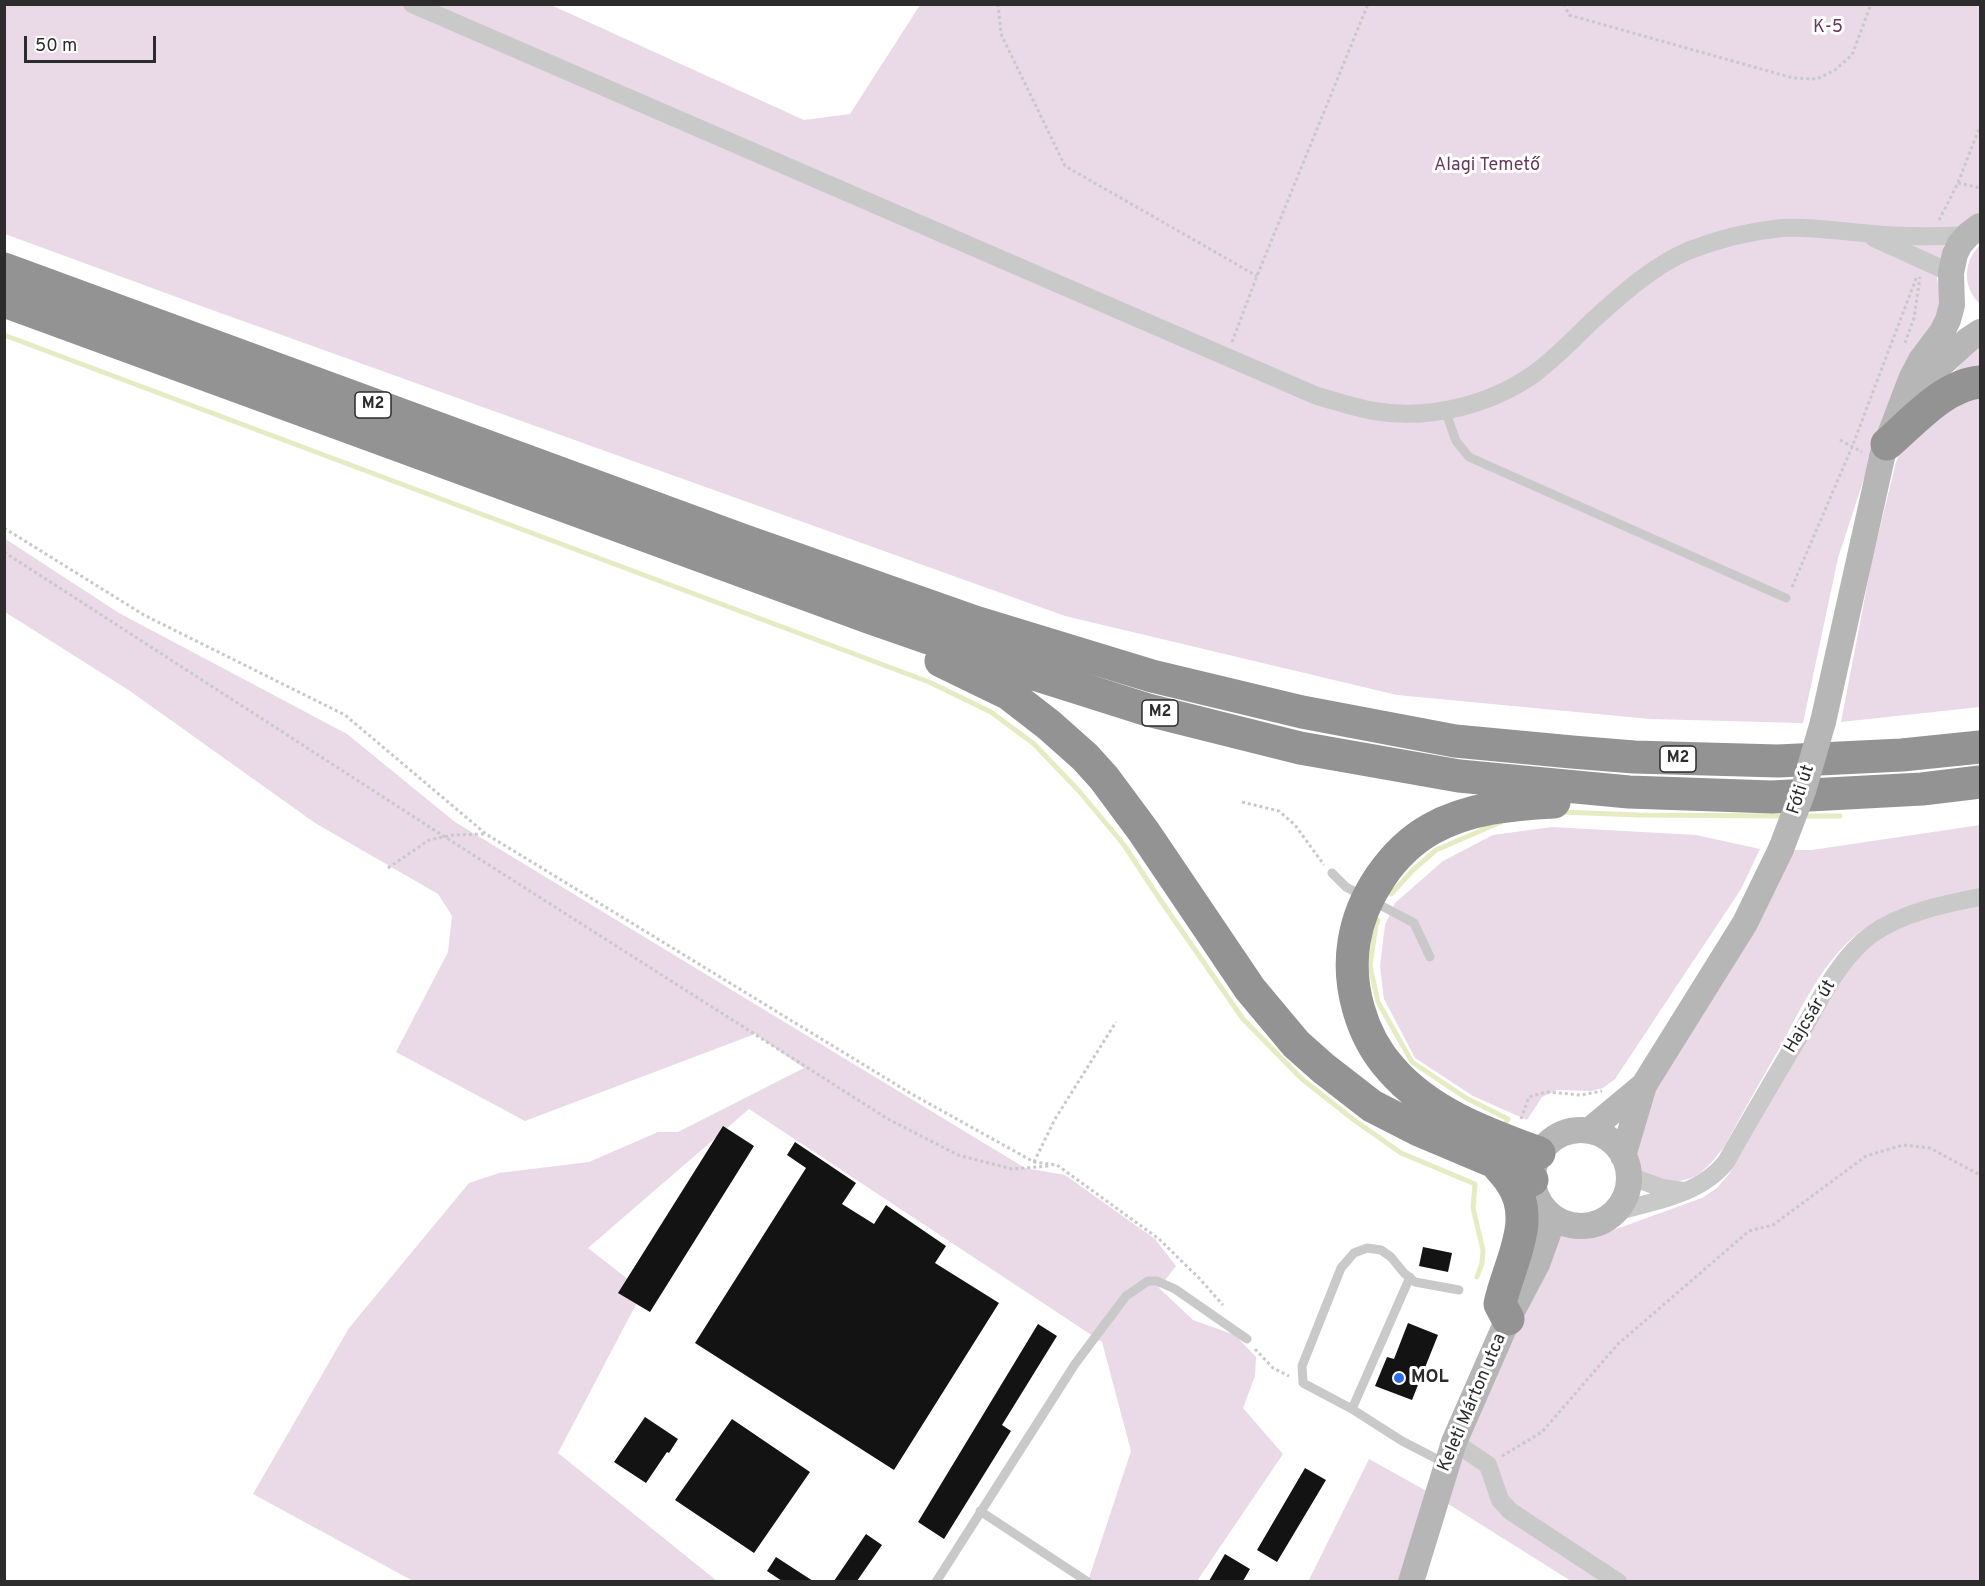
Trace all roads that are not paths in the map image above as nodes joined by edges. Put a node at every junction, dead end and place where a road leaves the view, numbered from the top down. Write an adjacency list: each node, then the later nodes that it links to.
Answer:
1 (412, 4): 11 (street)
2 (1977, 228): 3 (street); 5 (main road, Fóti út)
3 (1864, 233): 5 (street); 11 (street)
4 (4, 270): 17 (highway, M2)
5 (1952, 280): 7 (main road); 10 (main road, Fóti út)
6 (4, 301): 14 (highway, M2)
7 (1980, 322)
8 (1980, 332): 10 (main road)
9 (1980, 382): 12 (highway)
10 (1905, 397): 12 (main road, Fóti út)
11 (1445, 410): 13 (lane)
12 (1876, 449): 24 (main road, Fóti út, bridge)
13 (1786, 598)
14 (871, 618): 19 (highway, M2); 26 (highway)
15 (1980, 732): 17 (highway)
16 (1980, 747): 17 (highway, M2)
17 (1902, 755)
18 (1980, 782): 19 (highway, M2)
19 (1629, 792): 22 (highway)
20 (1332, 873): 22 (lane)
21 (1980, 897): 29 (street, Hajcsár út)
22 (1369, 898): 23 (lane); 27 (highway)
23 (1430, 957)
24 (1644, 1085): 25 (main road, Fóti út); 28 (main road)
25 (1590, 1130): 27 (main road); 28 (main road)
26 (1496, 1163): 27 (highway); 34 (highway)
27 (1536, 1166): 31 (main road)
28 (1626, 1166): 29 (street); 30 (main road)
29 (1685, 1191): 30 (street, Hajcsár út)
30 (1615, 1212): 31 (main road)
31 (1560, 1221): 34 (main road, Keleti Márton utca)
32 (1410, 1277): 33 (lane); 36 (lane); 36 (lane)
33 (1459, 1290)
34 (1508, 1319): 37 (main road, Keleti Márton utca)
35 (1247, 1339): 39 (lane)
36 (1352, 1409): 38 (lane)
37 (1454, 1442): 38 (main road, Keleti Márton utca); 43 (street)
38 (1445, 1466): 42 (main road, Keleti Márton utca)
39 (980, 1511): 40 (lane); 41 (lane)
40 (936, 1581)
41 (1088, 1581)
42 (1410, 1581)
43 (1618, 1581)

